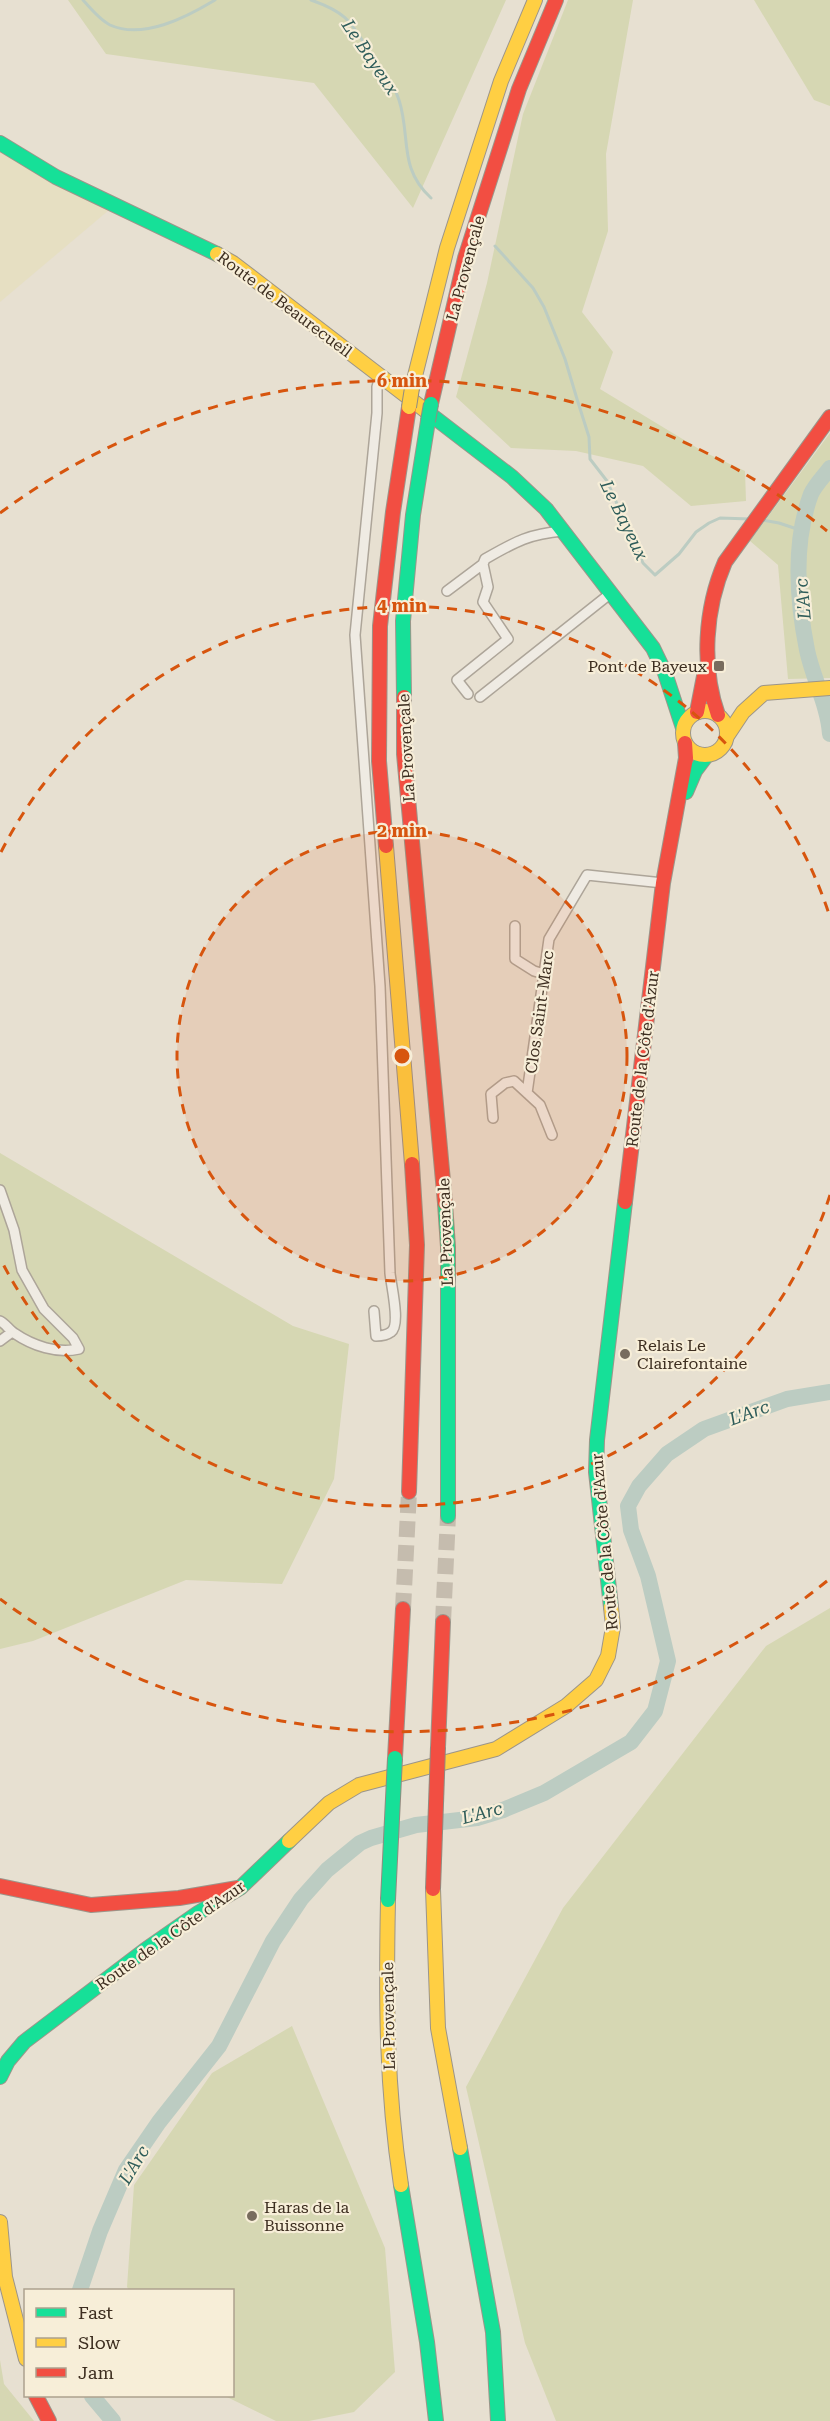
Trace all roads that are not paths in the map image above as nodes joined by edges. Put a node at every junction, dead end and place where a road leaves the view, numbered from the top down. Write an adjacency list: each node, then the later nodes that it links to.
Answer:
1 (535, 0): 34 (main road, La Provençale, bridge)
2 (556, 0): 35 (main road, La Provençale, bridge)
3 (0, 143): 4 (main road, Route de Beaurecueil)
4 (380, 376): 6 (main road, Route de Beaurecueil); 30 (street)
5 (830, 417): 10 (main road)
6 (563, 531): 7 (street); 9 (main road, Route de Beaurecueil)
7 (483, 564): 8 (street); 12 (street)
8 (447, 591)
9 (611, 592): 13 (street); 14 (main road, Route de Beaurecueil)
10 (708, 663): 15 (main road); 17 (main road)
11 (830, 688): 16 (main road)
12 (468, 694)
13 (480, 697)
14 (674, 700): 15 (main road); 18 (main road, Route de Beaurecueil)
15 (694, 713): 17 (main road); 18 (main road)
16 (738, 716): 17 (main road); 19 (main road)
17 (721, 718): 19 (main road)
18 (683, 728): 20 (main road)
19 (727, 736): 21 (main road)
20 (685, 743): 21 (main road); 22 (main road, Route de la Côte d'Azur)
21 (707, 755): 22 (main road, Route de la Côte d'Azur)
22 (673, 819): 23 (main road, Route de la Côte d'Azur)
23 (663, 883): 25 (street, Clos Saint-Marc); 39 (main road, Route de la Côte d'Azur)
24 (515, 926): 25 (street)
25 (544, 974): 26 (street, Clos Saint-Marc)
26 (527, 1093): 27 (street); 28 (street)
27 (493, 1118)
28 (552, 1135)
29 (0, 1190): 32 (street)
30 (374, 1311)
31 (0, 1321): 32 (street)
32 (12, 1332): 33 (street)
33 (0, 1341)
34 (409, 1492)
35 (448, 1516)
36 (403, 1609): 44 (main road, La Provençale, bridge)
37 (443, 1622): 46 (main road, bridge)
38 (0, 1886): 39 (main road)
39 (240, 1888): 40 (main road, Route de la Côte d'Azur)
40 (0, 2077)
41 (0, 2222): 42 (main road)
42 (24, 2351)
43 (37, 2397): 45 (main road)
44 (436, 2418)
45 (49, 2421)
46 (498, 2421)

